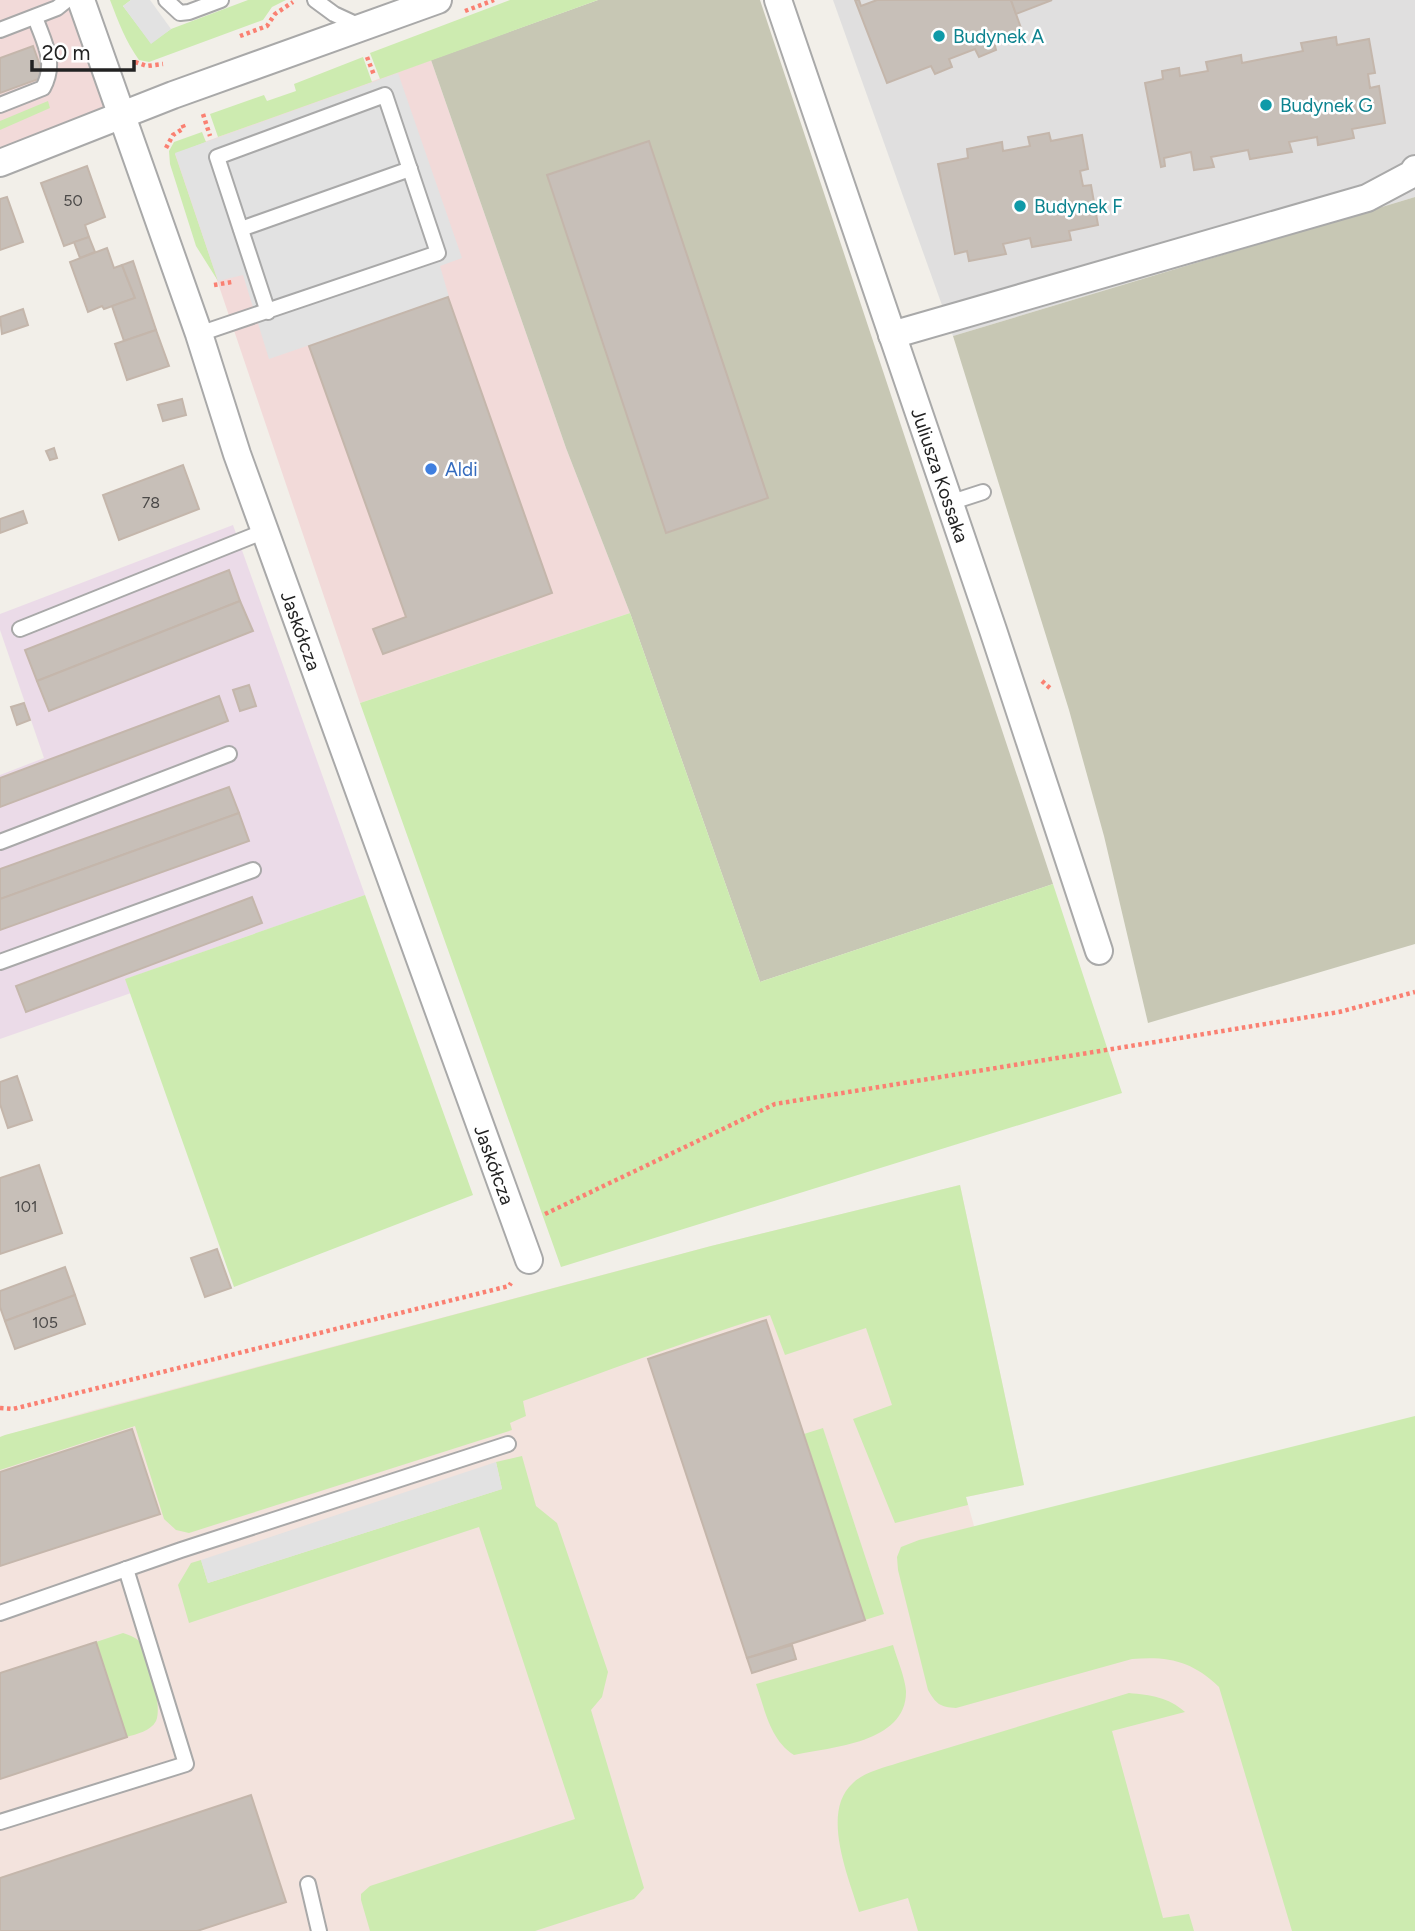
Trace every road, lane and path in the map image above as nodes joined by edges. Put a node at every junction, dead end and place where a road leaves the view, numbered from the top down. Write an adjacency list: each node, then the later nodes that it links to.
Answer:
1 (67, 0): 9 (lane)
2 (81, 0): 15 (street, Jaskółcza)
3 (166, 0): 4 (lane)
4 (221, 0)
5 (296, 0): 12 (path)
6 (314, 0): 10 (lane)
7 (439, 0): 10 (street)
8 (778, 0): 23 (street, Juliusza Kossaka)
9 (35, 17): 11 (lane); 14 (lane)
10 (363, 27): 13 (street)
11 (0, 30)
12 (228, 40)
13 (173, 95): 15 (street); 19 (path)
14 (0, 105)
15 (121, 114): 16 (street); 19 (street, Jaskółcza)
16 (0, 163)
17 (410, 169): 20 (lane); 20 (lane); 21 (lane)
18 (1415, 169): 23 (street)
19 (144, 175): 22 (street, Jaskółcza)
20 (241, 229): 21 (lane)
21 (268, 312): 22 (lane)
22 (199, 334): 26 (street, Jaskółcza)
23 (892, 335): 25 (street, Juliusza Kossaka)
24 (983, 492): 25 (lane)
25 (949, 503): 31 (street, Juliusza Kossaka)
26 (265, 531): 27 (lane); 34 (street, Jaskółcza)
27 (20, 629)
28 (229, 754): 29 (lane)
29 (0, 842)
30 (253, 870): 32 (lane)
31 (1099, 951)
32 (0, 962)
33 (1415, 992): 34 (path)
34 (517, 1228): 35 (street, Jaskółcza)
35 (529, 1260): 36 (path)
36 (0, 1408)
37 (508, 1444): 38 (lane)
38 (126, 1569): 39 (lane); 40 (lane)
39 (0, 1612)
40 (0, 1822)
41 (308, 1884): 42 (lane)
42 (318, 1931)

